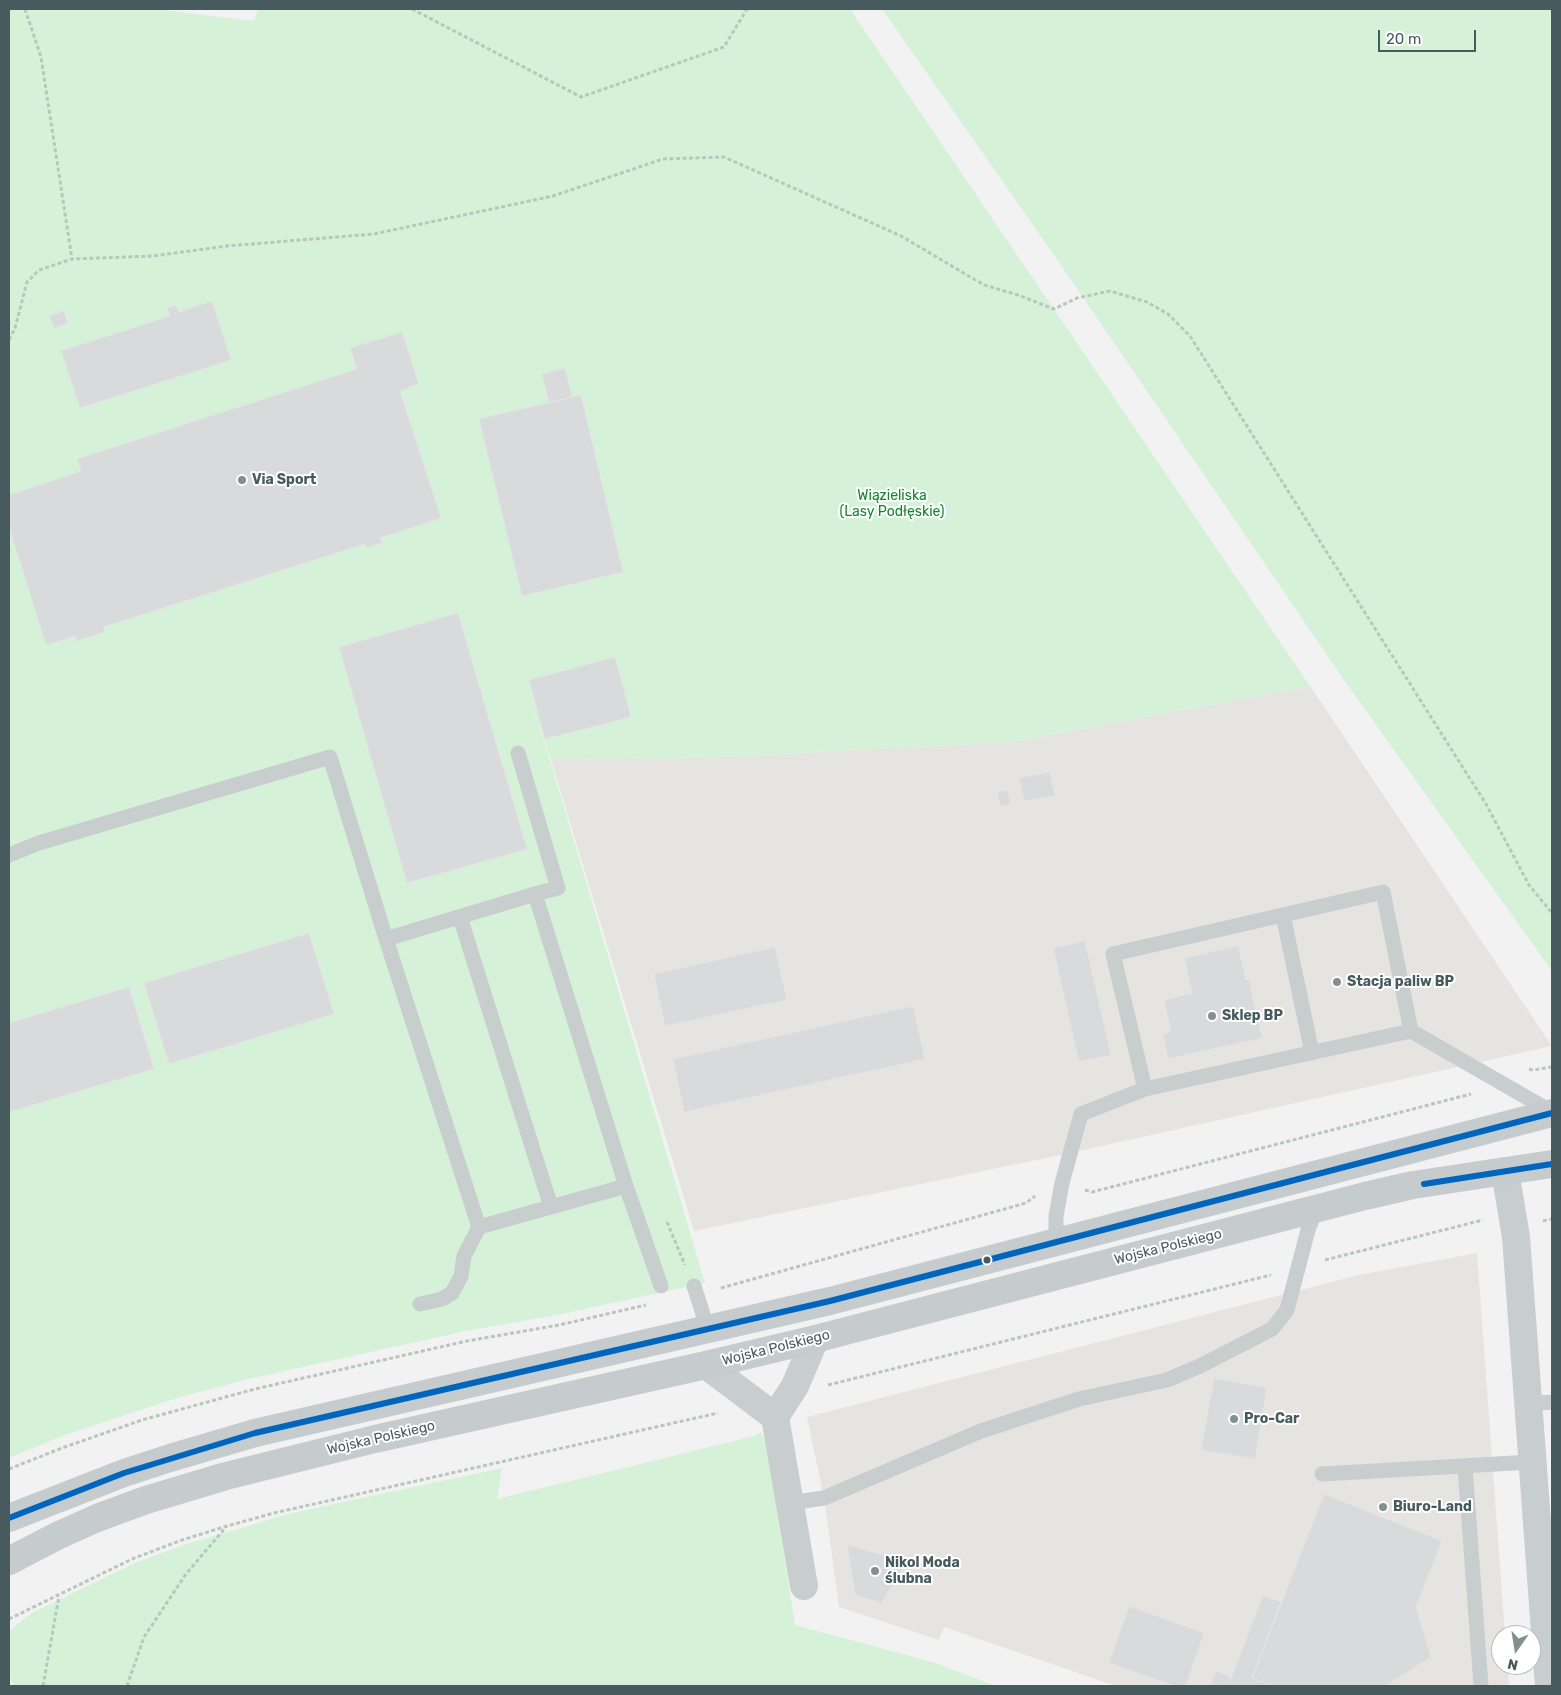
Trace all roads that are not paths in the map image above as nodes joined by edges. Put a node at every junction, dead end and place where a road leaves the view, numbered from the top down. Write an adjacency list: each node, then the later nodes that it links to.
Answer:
1 (518, 753): 3 (lane)
2 (9, 855): 6 (lane)
3 (535, 894): 5 (lane); 13 (lane)
4 (1283, 915): 7 (lane); 8 (lane); 9 (lane)
5 (460, 917): 6 (lane); 14 (lane)
6 (386, 939): 16 (lane)
7 (1411, 1031): 8 (lane); 10 (lane)
8 (1312, 1053): 9 (lane)
9 (1145, 1089): 17 (lane)
10 (1552, 1112): 17 (main road)
11 (1552, 1164): 12 (main road, Wojska Polskiego)
12 (1505, 1171): 15 (main road, Wojska Polskiego); 24 (street)
13 (626, 1186): 14 (lane); 18 (lane)
14 (550, 1207): 16 (lane)
15 (1316, 1209): 22 (main road, Wojska Polskiego); 29 (lane)
16 (479, 1228): 20 (lane)
17 (1056, 1242): 21 (main road)
18 (661, 1286)
19 (695, 1290): 21 (lane)
20 (420, 1304)
21 (708, 1330): 30 (main road)
22 (815, 1339): 23 (main road, Wojska Polskiego); 25 (street)
23 (706, 1365): 25 (street); 31 (main road, Wojska Polskiego)
24 (1540, 1403): 26 (street)
25 (775, 1417): 29 (street)
26 (1531, 1462): 27 (lane); 34 (street)
27 (1465, 1466): 28 (lane); 33 (lane)
28 (1322, 1474)
29 (790, 1503): 32 (street)
30 (9, 1518)
31 (9, 1561)
32 (804, 1586)
33 (1481, 1686)
34 (1549, 1686)

